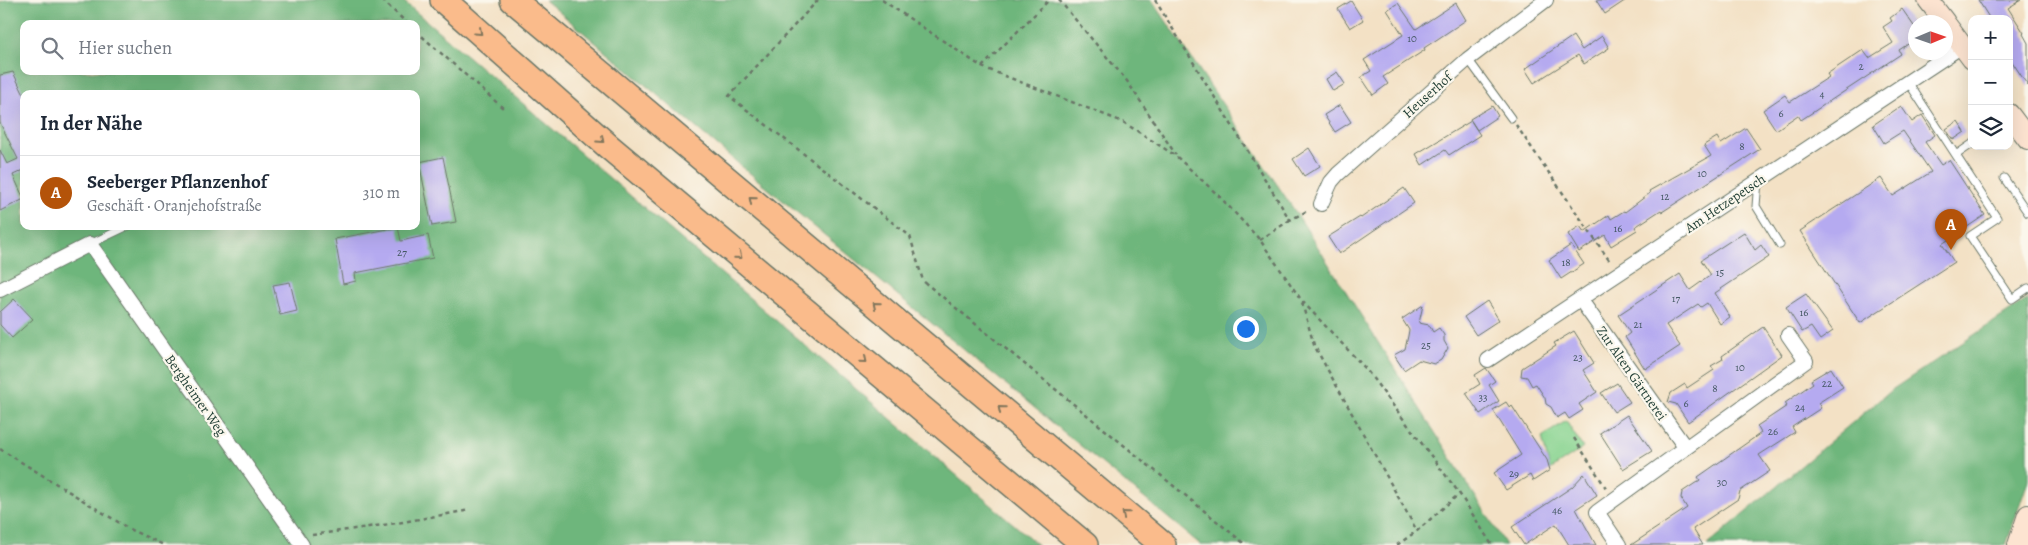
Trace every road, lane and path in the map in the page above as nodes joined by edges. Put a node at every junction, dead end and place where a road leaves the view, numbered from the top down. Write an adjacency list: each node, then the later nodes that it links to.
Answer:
1 (382, 0): 12 (path)
2 (443, 0): 52 (highway, one-way to 52)
3 (513, 0): 53 (highway, one-way to 3)
4 (818, 0): 54 (path)
5 (882, 0): 17 (path)
6 (1049, 0): 17 (path)
7 (1059, 0): 25 (path)
8 (1155, 0): 30 (path)
9 (1546, 0): 16 (street, Heuserhof)
10 (1928, 0): 11 (street)
11 (1939, 15)
12 (404, 20)
13 (1953, 34): 15 (street)
14 (420, 35): 19 (path)
15 (1967, 53): 18 (street, Am Hetzepetsch)
16 (1468, 59): 20 (lane); 28 (street, Heuserhof)
17 (982, 67): 25 (path)
18 (1908, 82): 24 (lane); 27 (street, Am Hetzepetsch)
19 (502, 108)
20 (1511, 118): 35 (path)
21 (2013, 120): 22 (street)
22 (2028, 139)
23 (1968, 147): 24 (lane)
24 (1956, 155): 36 (lane)
25 (1176, 156): 32 (path)
26 (2004, 178): 29 (lane)
27 (1758, 181): 34 (lane); 35 (street, Am Hetzepetsch)
28 (1321, 204): 30 (path)
29 (2028, 214)
30 (1290, 220): 32 (path)
31 (120, 230): 33 (lane)
32 (1260, 240): 39 (path)
33 (90, 244): 37 (street); 50 (street, Bergheimer Weg)
34 (1780, 245)
35 (1618, 274): 38 (street, Am Hetzepetsch)
36 (2028, 288)
37 (0, 290)
38 (1580, 299): 41 (street, Am Hetzepetsch); 43 (street, Zur Alten Gärtnerei)
39 (1302, 301): 45 (path); 49 (path)
40 (1788, 335): 43 (street)
41 (1488, 360)
42 (1574, 438): 46 (path)
43 (1685, 447): 46 (street)
44 (0, 449): 51 (path)
45 (1459, 493): 49 (path); 56 (path)
46 (1614, 500): 57 (street)
47 (470, 510): 50 (path)
48 (2028, 515): 58 (street)
49 (1417, 531): 55 (path)
50 (299, 541)
51 (164, 545)
52 (1085, 545)
53 (1163, 545)
54 (1246, 545)
55 (1396, 545)
56 (1492, 545)
57 (1619, 545)
58 (2018, 545)

